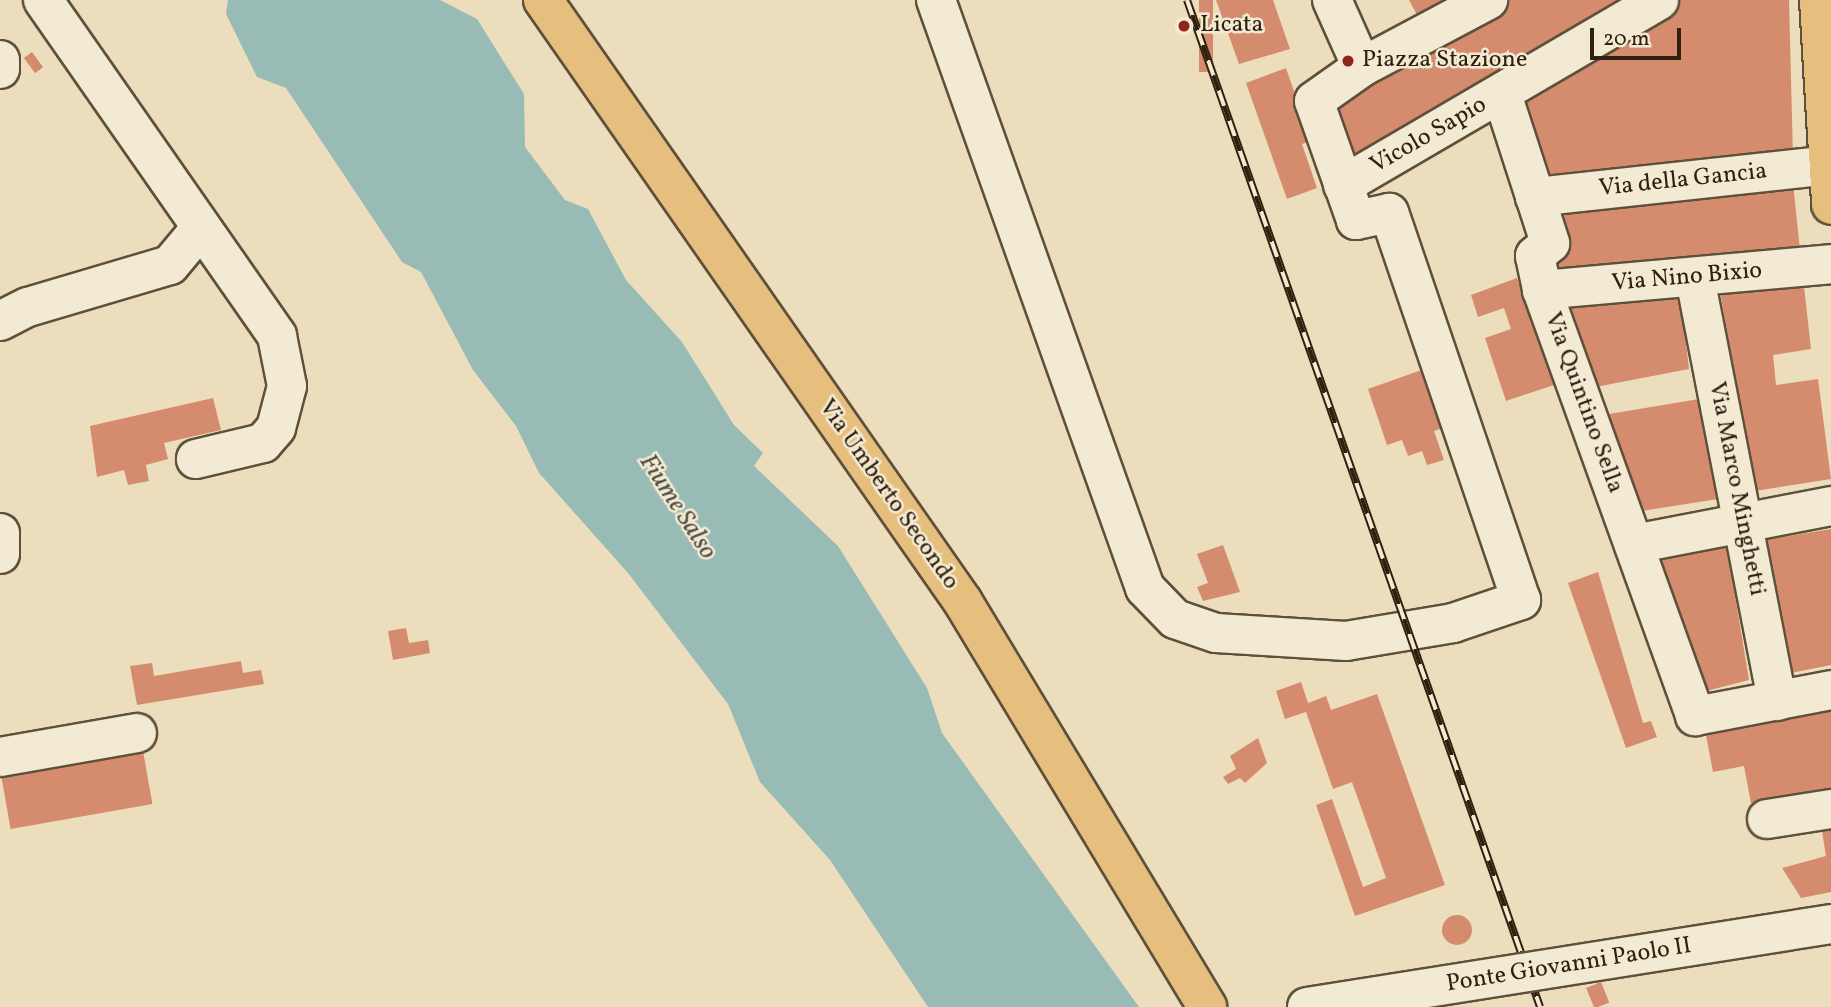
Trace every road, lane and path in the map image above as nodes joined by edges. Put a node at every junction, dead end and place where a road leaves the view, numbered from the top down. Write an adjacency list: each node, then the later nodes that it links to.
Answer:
1 (43, 0): 16 (street)
2 (543, 0): 32 (main road, Via Umberto Secondo)
3 (936, 0): 13 (street)
4 (1332, 0): 9 (street)
5 (1488, 0): 9 (street)
6 (1659, 0): 11 (street, Vicolo Sapio)
7 (1819, 0): 12 (main road)
8 (0, 60): 10 (street)
9 (1362, 67): 13 (street)
10 (0, 69)
11 (1502, 94): 13 (street, Vicolo Sapio); 14 (street, Via Quintino Sella)
12 (1829, 165): 14 (street, Via della Gancia); 15 (main road)
13 (1343, 185)
14 (1535, 197): 19 (street, Via Quintino Sella)
15 (1831, 205)
16 (200, 229): 20 (street); 21 (street)
17 (1831, 264): 18 (street, Via Nino Bixio)
18 (1695, 278): 19 (street, Via Nino Bixio); 23 (street, Via Marco Minghetti)
19 (1542, 289): 24 (street, Via Quintino Sella)
20 (0, 321)
21 (196, 459)
22 (1831, 506): 23 (street)
23 (1742, 522): 24 (street); 26 (street, Via Marco Minghetti)
24 (1634, 544): 26 (street, Via Quintino Sella)
25 (1831, 690): 26 (street)
26 (1777, 701)
27 (137, 733): 28 (street)
28 (0, 757)
29 (1831, 809): 30 (street)
30 (1767, 819)
31 (1831, 925): 33 (street, Ponte Giovanni Paolo II, bridge)
32 (1207, 1007)
33 (1307, 1007)

